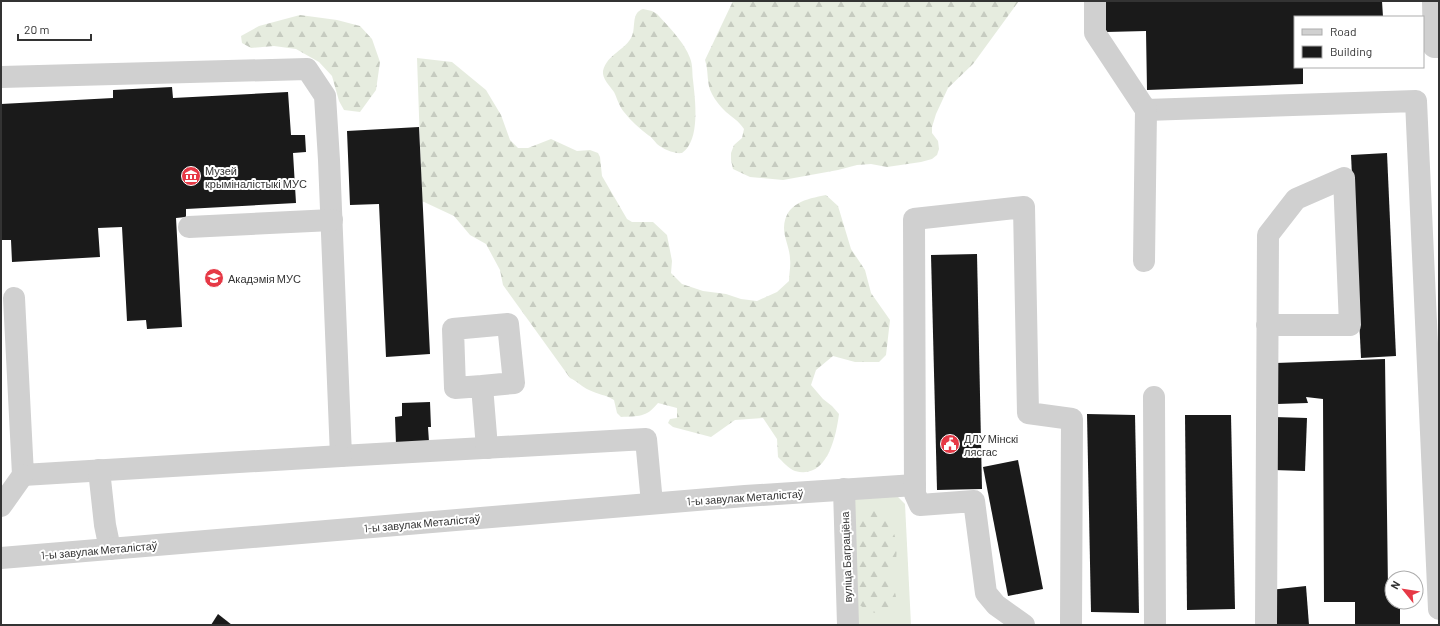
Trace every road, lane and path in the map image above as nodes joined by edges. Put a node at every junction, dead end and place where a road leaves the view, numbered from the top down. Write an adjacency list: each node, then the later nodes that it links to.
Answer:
1 (1095, 1): 5 (lane)
2 (1433, 1): 3 (lane)
3 (1439, 47)
4 (1, 77): 6 (lane)
5 (1146, 110): 8 (lane); 23 (lane)
6 (332, 220): 7 (lane); 14 (lane)
7 (189, 226)
8 (1144, 261)
9 (14, 298): 16 (lane)
10 (1267, 325): 10 (lane); 28 (lane)
11 (482, 386): 13 (lane)
12 (1154, 397): 27 (lane)
13 (487, 448): 14 (lane); 19 (lane)
14 (341, 456): 15 (lane)
15 (99, 470): 16 (lane); 21 (lane)
16 (23, 475): 20 (lane)
17 (915, 485): 18 (lane, 1-ы завулак Металістаў); 25 (lane); 26 (lane)
18 (844, 489): 19 (lane, 1-ы завулак Металістаў); 24 (lane, вуліца Баграціёна)
19 (652, 503): 21 (lane, 1-ы завулак Металістаў)
20 (1, 506)
21 (110, 549): 22 (lane, 1-ы завулак Металістаў)
22 (1, 558)
23 (1439, 609)
24 (848, 625)
25 (1024, 625)
26 (1072, 625)
27 (1155, 625)
28 (1266, 625)

